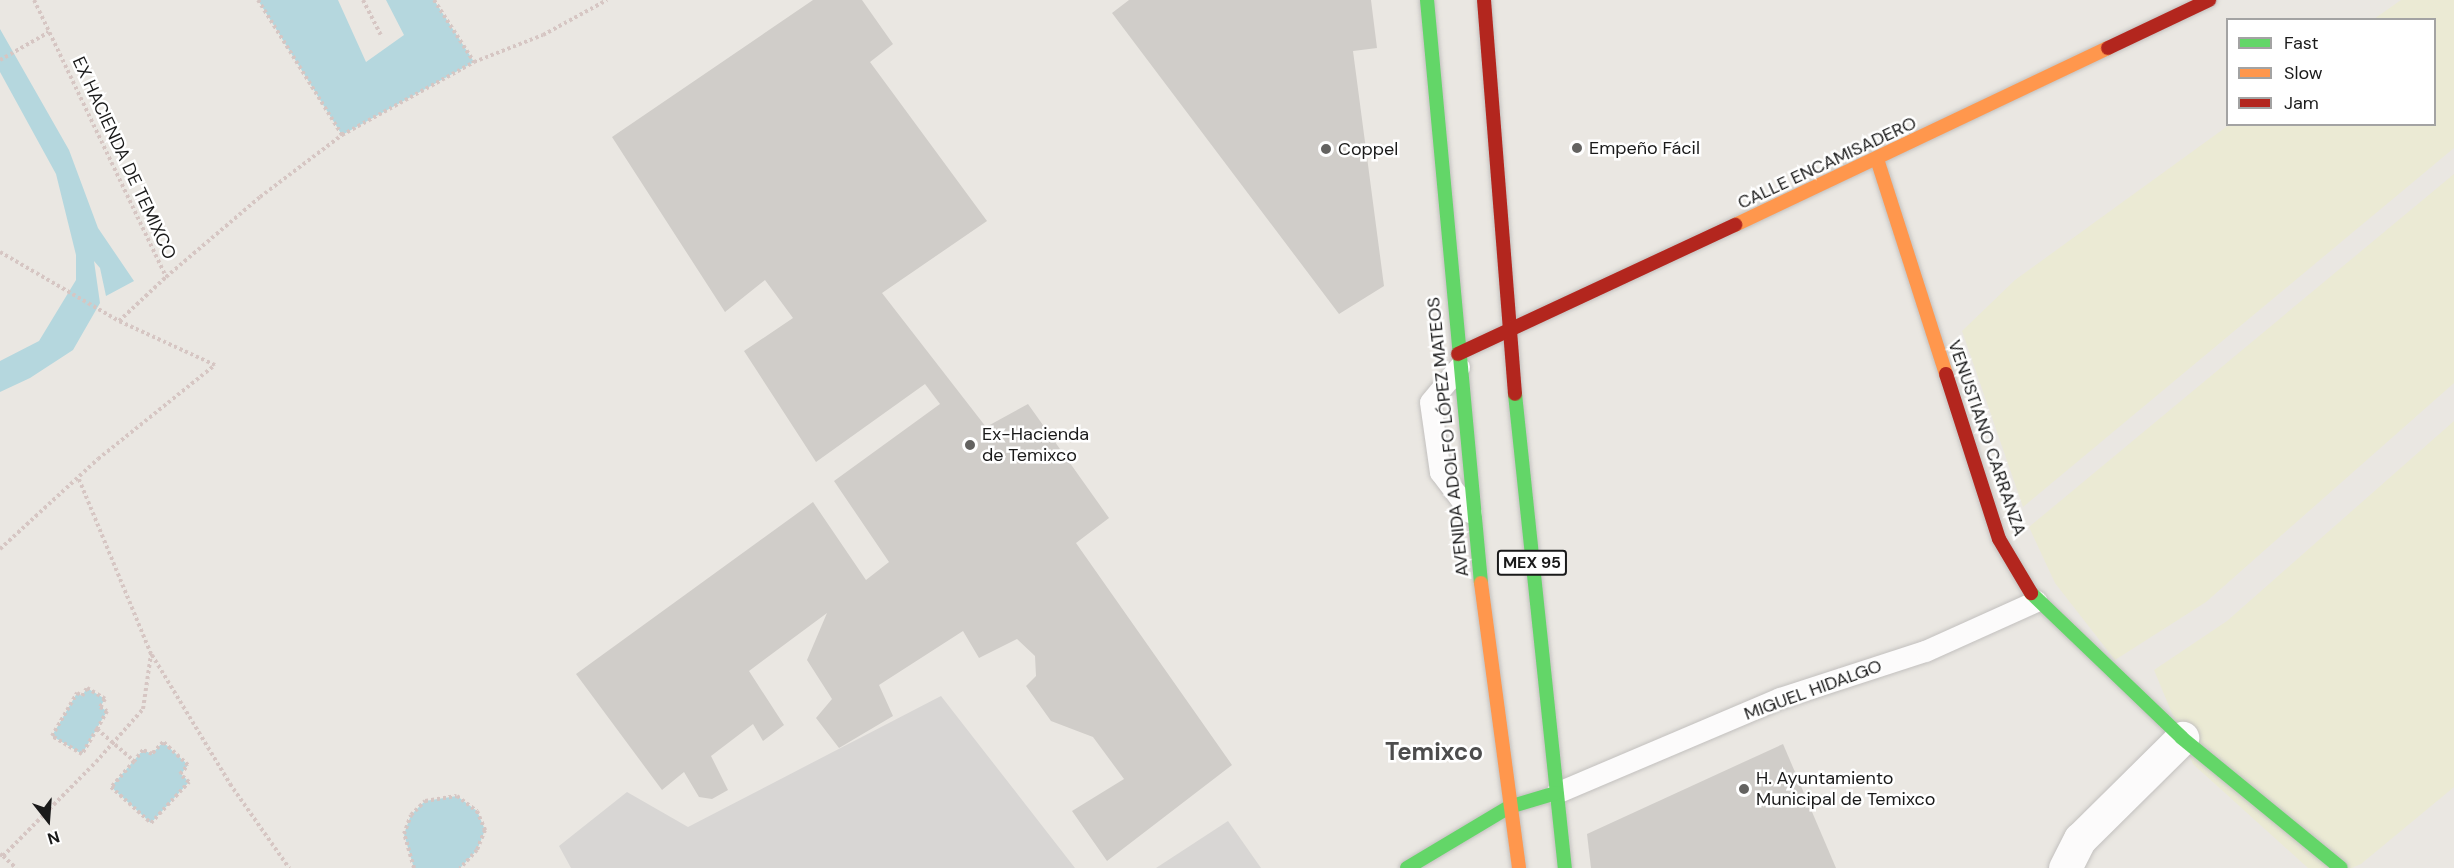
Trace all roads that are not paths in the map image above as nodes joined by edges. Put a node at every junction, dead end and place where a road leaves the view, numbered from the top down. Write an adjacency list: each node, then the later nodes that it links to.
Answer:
1 (1428, 0): 6 (street, AVENIDA ADOLFO LÓPEZ MATEOS / MEX 95)
2 (1484, 0): 5 (street, MEX 95)
3 (2209, 0): 4 (street, CALLE ENCAMISADERO)
4 (1877, 159): 5 (street, CALLE ENCAMISADERO); 8 (street, VENUSTIANO CARRANZA)
5 (1509, 333): 6 (street, CALLE ENCAMISADERO); 10 (street, MEX 95)
6 (1459, 360): 7 (street, AVENIDA ADOLFO LÓPEZ MATEOS / MEX 95); 7 (lane)
7 (1472, 514): 11 (street, AVENIDA ADOLFO LÓPEZ MATEOS / MEX 95)
8 (2036, 601): 9 (street, VENUSTIANO CARRANZA); 10 (lane, MIGUEL HIDALGO)
9 (2182, 738): 15 (street); 16 (street, VENUSTIANO CARRANZA)
10 (1556, 793): 11 (street); 14 (street, MEX 95)
11 (1509, 807): 12 (street); 13 (street, AVENIDA ADOLFO LÓPEZ MATEOS / MEX 95)
12 (1407, 868)
13 (1519, 868)
14 (1565, 868)
15 (2066, 868)
16 (2341, 868)

